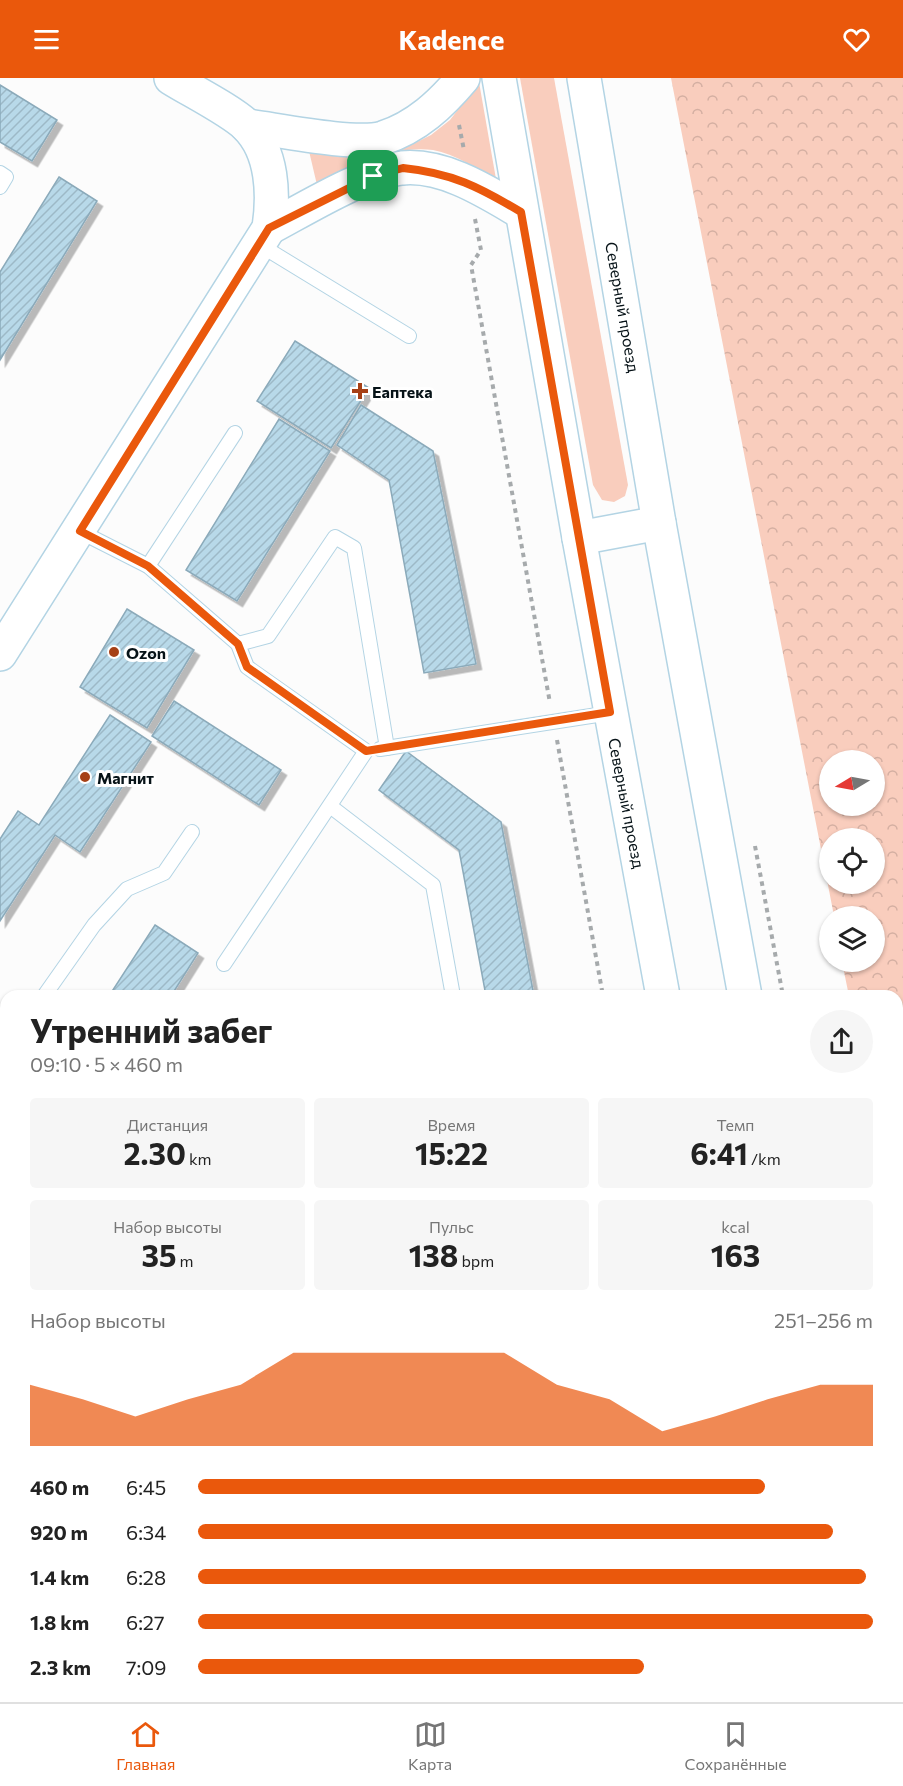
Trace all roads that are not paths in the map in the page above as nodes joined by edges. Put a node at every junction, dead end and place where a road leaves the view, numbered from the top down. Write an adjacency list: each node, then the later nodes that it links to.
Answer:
1 (171, 78): 5 (main road)
2 (499, 78): 8 (main road, Северный проезд)
3 (584, 78): 12 (main road, Северный проезд)
4 (458, 84): 5 (main road)
5 (247, 126): 9 (main road)
6 (0, 173): 7 (lane)
7 (0, 187)
8 (521, 212): 9 (main road); 14 (main road, Северный проезд)
9 (264, 236): 10 (lane); 13 (main road)
10 (409, 336)
11 (235, 433): 15 (lane)
12 (659, 523): 14 (main road); 27 (main road, Северный проезд)
13 (80, 531): 15 (lane); 17 (main road)
14 (579, 538): 18 (main road, Северный проезд)
15 (148, 566): 16 (lane)
16 (238, 644): 19 (lane); 20 (lane)
17 (1, 650)
18 (610, 712): 19 (lane); 26 (main road, Северный проезд)
19 (387, 748): 20 (lane)
20 (366, 751): 21 (lane)
21 (330, 806): 23 (lane); 25 (lane)
22 (192, 832): 24 (lane)
23 (224, 964)
24 (48, 990)
25 (452, 990)
26 (662, 990)
27 (744, 990)

